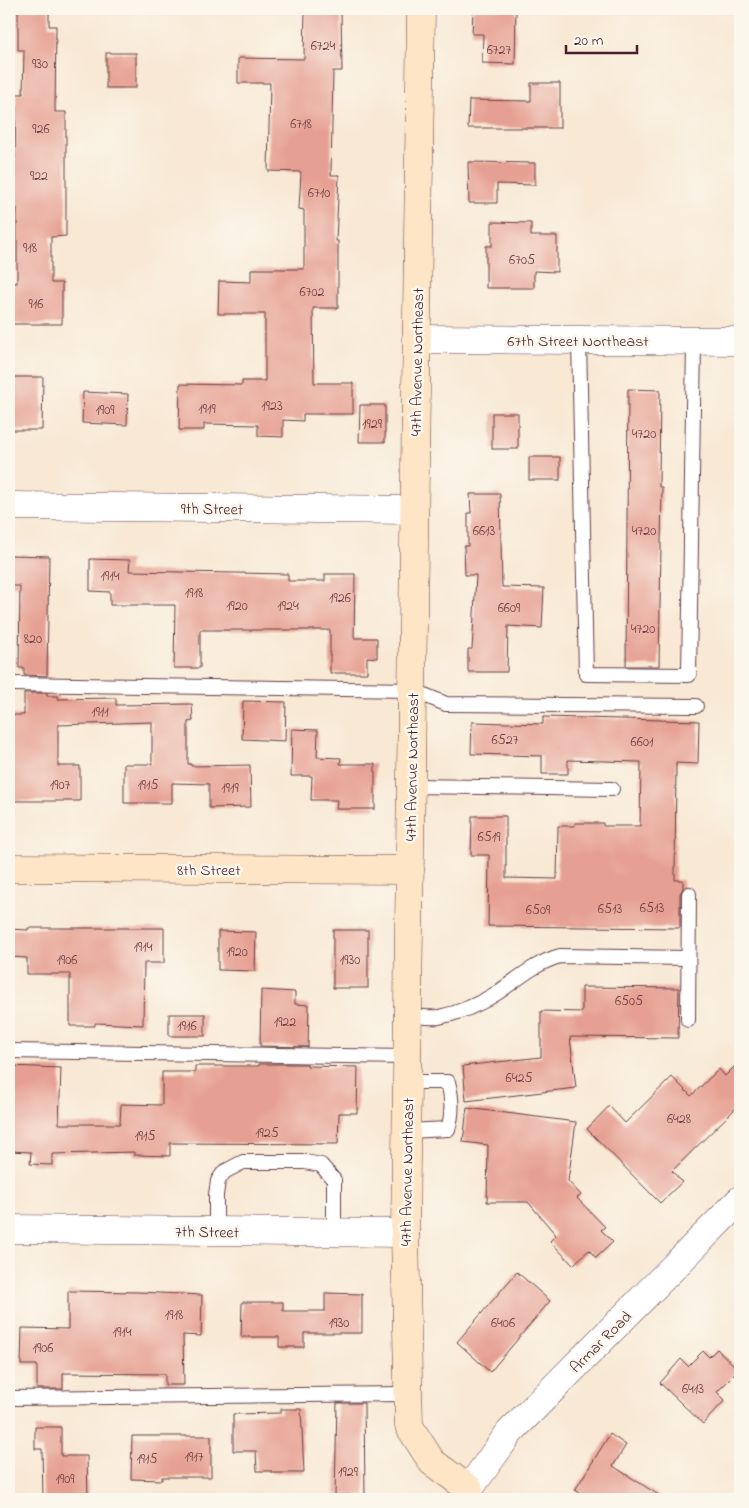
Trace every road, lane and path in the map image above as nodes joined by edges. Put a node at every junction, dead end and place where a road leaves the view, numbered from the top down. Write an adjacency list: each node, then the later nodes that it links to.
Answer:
1 (420, 9): 2 (street, 47th Avenue Northeast)
2 (416, 339): 3 (street, 67th Street Northeast); 7 (street, 47th Avenue Northeast)
3 (579, 340): 4 (street, 67th Street Northeast); 4 (lane)
4 (694, 341): 5 (street, 67th Street Northeast)
5 (740, 341)
6 (9, 506): 7 (street, 9th Street)
7 (414, 510): 9 (street, 47th Avenue Northeast)
8 (9, 684): 9 (lane)
9 (412, 690): 10 (lane); 11 (street, 47th Avenue Northeast)
10 (696, 706)
11 (411, 786): 12 (lane); 14 (street, 47th Avenue Northeast)
12 (612, 789)
13 (9, 868): 14 (street, 8th Street)
14 (410, 870): 17 (street, 47th Avenue Northeast)
15 (689, 894): 16 (lane)
16 (688, 958): 17 (lane); 18 (lane)
17 (408, 1016): 20 (street, 47th Avenue Northeast)
18 (688, 1020)
19 (9, 1051): 20 (lane)
20 (407, 1070): 21 (street, 47th Avenue Northeast); 21 (lane)
21 (407, 1131): 26 (street, 47th Avenue Northeast)
22 (740, 1200): 29 (street, Armar Road)
23 (9, 1229): 24 (street, 7th Street)
24 (216, 1231): 25 (street, 7th Street); 25 (lane)
25 (334, 1232): 26 (street, 7th Street)
26 (405, 1233): 27 (street, 47th Avenue Northeast)
27 (408, 1394): 28 (lane); 29 (street, 47th Avenue Northeast)
28 (9, 1398)
29 (467, 1494)

